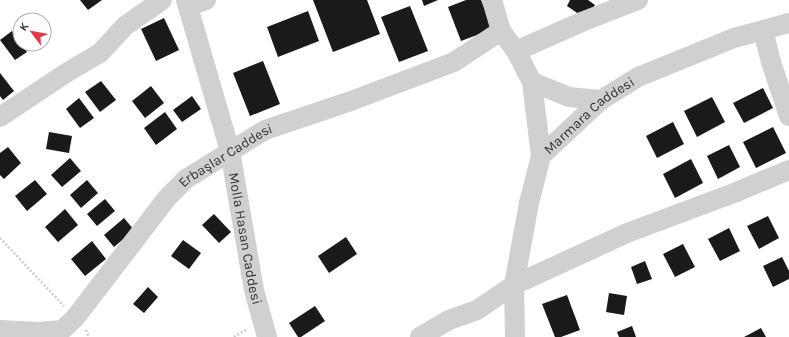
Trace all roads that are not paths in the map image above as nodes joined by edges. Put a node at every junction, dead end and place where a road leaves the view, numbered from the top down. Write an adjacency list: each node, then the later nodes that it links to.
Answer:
1 (162, 0): 12 (street)
2 (492, 0): 7 (street)
3 (638, 0): 8 (street)
4 (194, 2): 13 (street, Molla Hasan Caddesi)
5 (789, 23): 6 (street, Marmara Caddesi)
6 (763, 30): 10 (street, Marmara Caddesi); 11 (street)
7 (501, 31): 8 (street); 13 (street, Erbaşlar Caddesi)
8 (516, 51): 9 (street)
9 (532, 82): 10 (street); 14 (street)
10 (601, 100): 14 (street, Marmara Caddesi)
11 (789, 116)
12 (0, 117)
13 (230, 151): 17 (street, Erbaşlar Caddesi); 18 (street, Molla Hasan Caddesi)
14 (541, 156): 16 (street, Marmara Caddesi)
15 (789, 170): 16 (street)
16 (514, 285): 19 (street); 20 (street, Marmara Caddesi)
17 (0, 330)
18 (267, 337)
19 (420, 337)
20 (515, 337)

